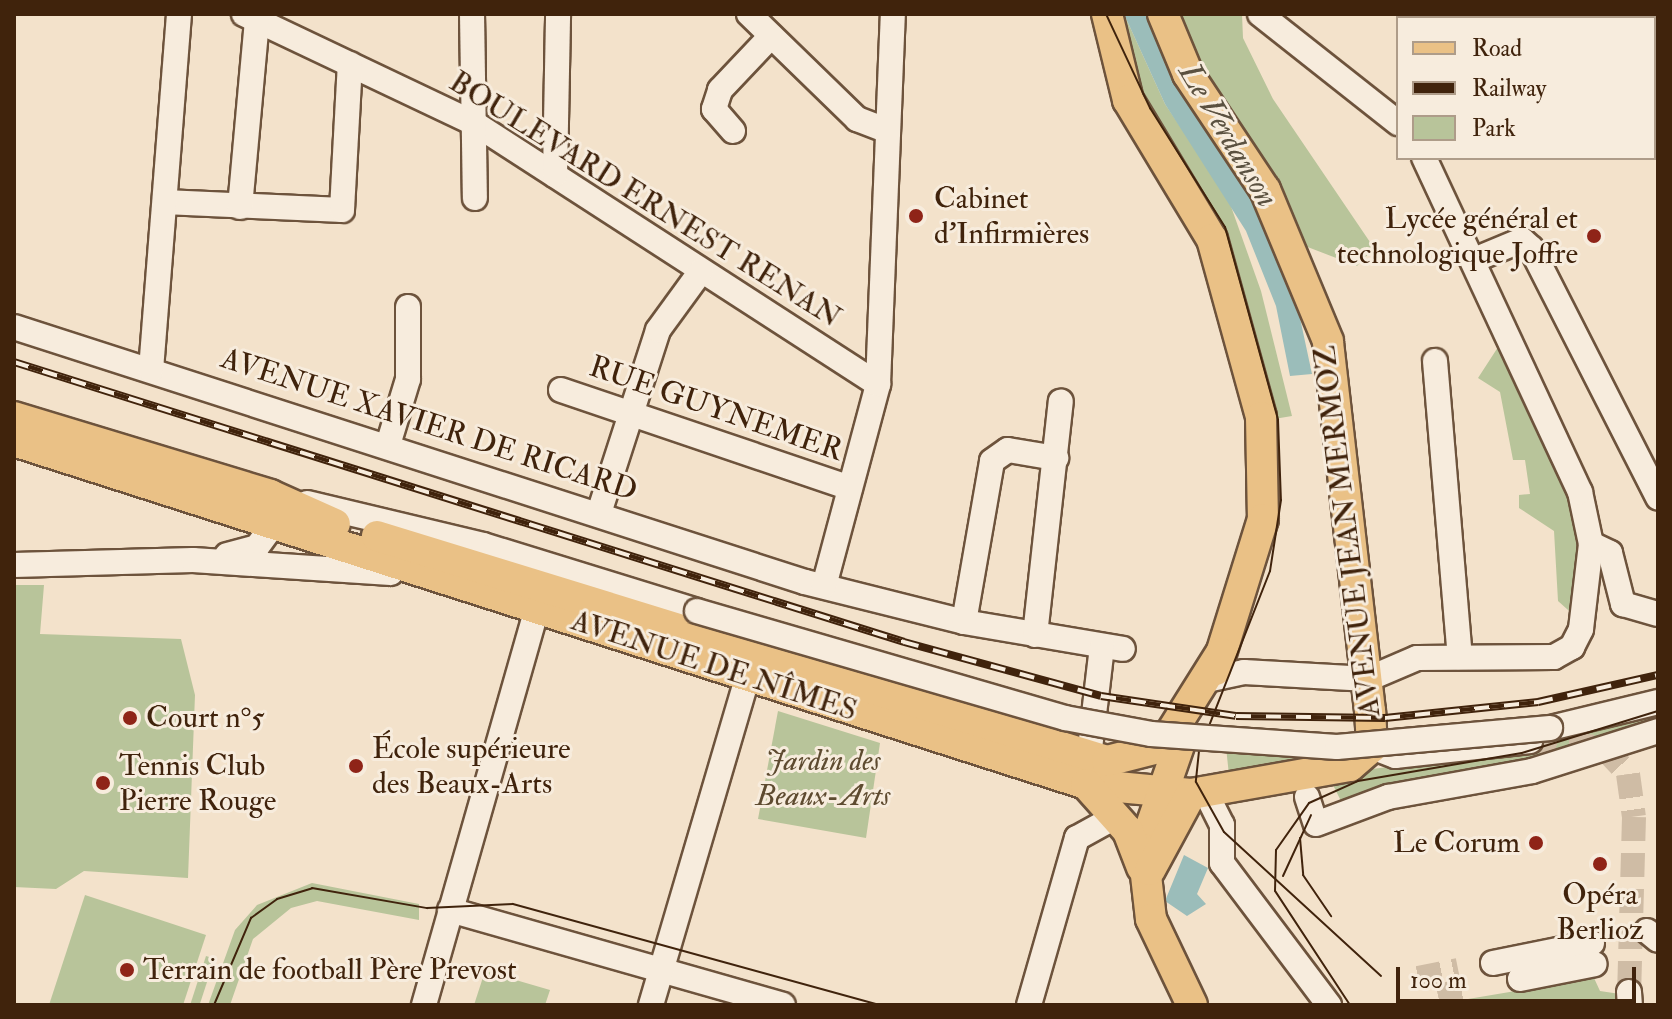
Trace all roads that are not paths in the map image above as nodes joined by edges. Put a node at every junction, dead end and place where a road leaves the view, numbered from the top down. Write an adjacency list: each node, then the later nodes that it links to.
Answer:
1 (179, 14): 19 (street)
2 (472, 14): 13 (street)
3 (558, 14): 17 (street)
4 (749, 14): 10 (street)
5 (893, 14): 14 (street)
6 (1107, 14): 54 (main road)
7 (1163, 14): 56 (main road, AVENUE JEAN MERMOZ)
8 (1260, 14): 12 (street)
9 (250, 17): 11 (street, BOULEVARD ERNEST RENAN); 20 (street)
10 (771, 36): 14 (street); 15 (street)
11 (350, 64): 13 (street, BOULEVARD ERNEST RENAN); 20 (street)
12 (1396, 121)
13 (474, 123): 17 (street, BOULEVARD ERNEST RENAN); 18 (street)
14 (885, 130): 27 (street)
15 (733, 131)
16 (1425, 160): 21 (street)
17 (555, 175): 22 (street, BOULEVARD ERNEST RENAN)
18 (475, 198)
19 (165, 202): 20 (street); 26 (street)
20 (240, 207)
21 (1474, 260): 37 (street); 41 (street)
22 (701, 271): 27 (street, BOULEVARD ERNEST RENAN); 30 (street)
23 (408, 307): 33 (street)
24 (14, 327): 26 (street, AVENUE XAVIER DE RICARD)
25 (1435, 361): 53 (street)
26 (151, 370): 33 (street, AVENUE XAVIER DE RICARD)
27 (878, 384): 35 (street)
28 (561, 390): 30 (street, RUE GUYNEMER)
29 (1061, 401): 34 (street)
30 (630, 414): 35 (street, RUE GUYNEMER); 38 (street)
31 (14, 417): 36 (main road)
32 (14, 441): 40 (main road, AVENUE DE NÎMES)
33 (388, 445): 38 (street, AVENUE XAVIER DE RICARD)
34 (1056, 458): 51 (street); 52 (street)
35 (850, 488): 47 (street)
36 (270, 495): 39 (main road); 42 (street, AVENUE DE NÎMES)
37 (1658, 497)
38 (599, 513): 47 (street, AVENUE XAVIER DE RICARD)
39 (308, 517): 40 (main road); 44 (main road, AVENUE DE NÎMES)
40 (273, 525): 43 (street); 46 (main road, AVENUE DE NÎMES)
41 (1591, 544): 50 (street); 53 (street)
42 (502, 554): 44 (street, AVENUE DE NÎMES); 57 (street, AVENUE DE NÎMES, bridge)
43 (193, 560): 45 (street); 46 (street)
44 (464, 560): 48 (main road, AVENUE DE NÎMES)
45 (14, 565)
46 (425, 571): 49 (main road, AVENUE DE NÎMES)
47 (824, 586): 51 (street, AVENUE XAVIER DE RICARD)
48 (566, 594): 49 (main road); 63 (main road, AVENUE DE NÎMES)
49 (537, 609): 55 (main road, AVENUE DE NÎMES); 70 (street)
50 (1658, 614)
51 (964, 622): 52 (street, AVENUE XAVIER DE RICARD)
52 (1035, 635): 63 (street, AVENUE XAVIER DE RICARD)
53 (1460, 657): 56 (street)
54 (1212, 670): 56 (street); 60 (main road); 63 (main road, AVENUE DE NÎMES)
55 (748, 676): 63 (main road, AVENUE DE NÎMES); 73 (street)
56 (1368, 679): 61 (main road, AVENUE JEAN MERMOZ)
57 (1658, 702)
58 (1658, 731): 67 (street)
59 (1533, 740): 61 (street)
60 (1180, 745): 65 (main road); 66 (main road)
61 (1372, 747): 62 (main road, AVENUE JEAN MERMOZ)
62 (1326, 770): 64 (main road, AVENUE JEAN MERMOZ); 67 (street)
63 (1088, 771): 66 (main road, AVENUE DE NÎMES); 68 (main road)
64 (1277, 778): 65 (main road, AVENUE DE NÎMES); 67 (street)
65 (1197, 792): 66 (main road, AVENUE DE NÎMES); 69 (main road); 81 (street)
66 (1156, 796): 69 (main road)
67 (1307, 797)
68 (1117, 816): 69 (main road); 78 (street)
69 (1146, 875): 71 (main road)
70 (450, 910): 73 (street); 75 (street)
71 (1160, 944): 79 (main road); 80 (main road)
72 (1493, 963): 74 (street)
73 (662, 970): 76 (street); 77 (street)
74 (1520, 979)
75 (424, 1005)
76 (651, 1005)
77 (783, 1005)
78 (1029, 1005)
79 (1176, 1005)
80 (1192, 1005)
81 (1329, 1005)

